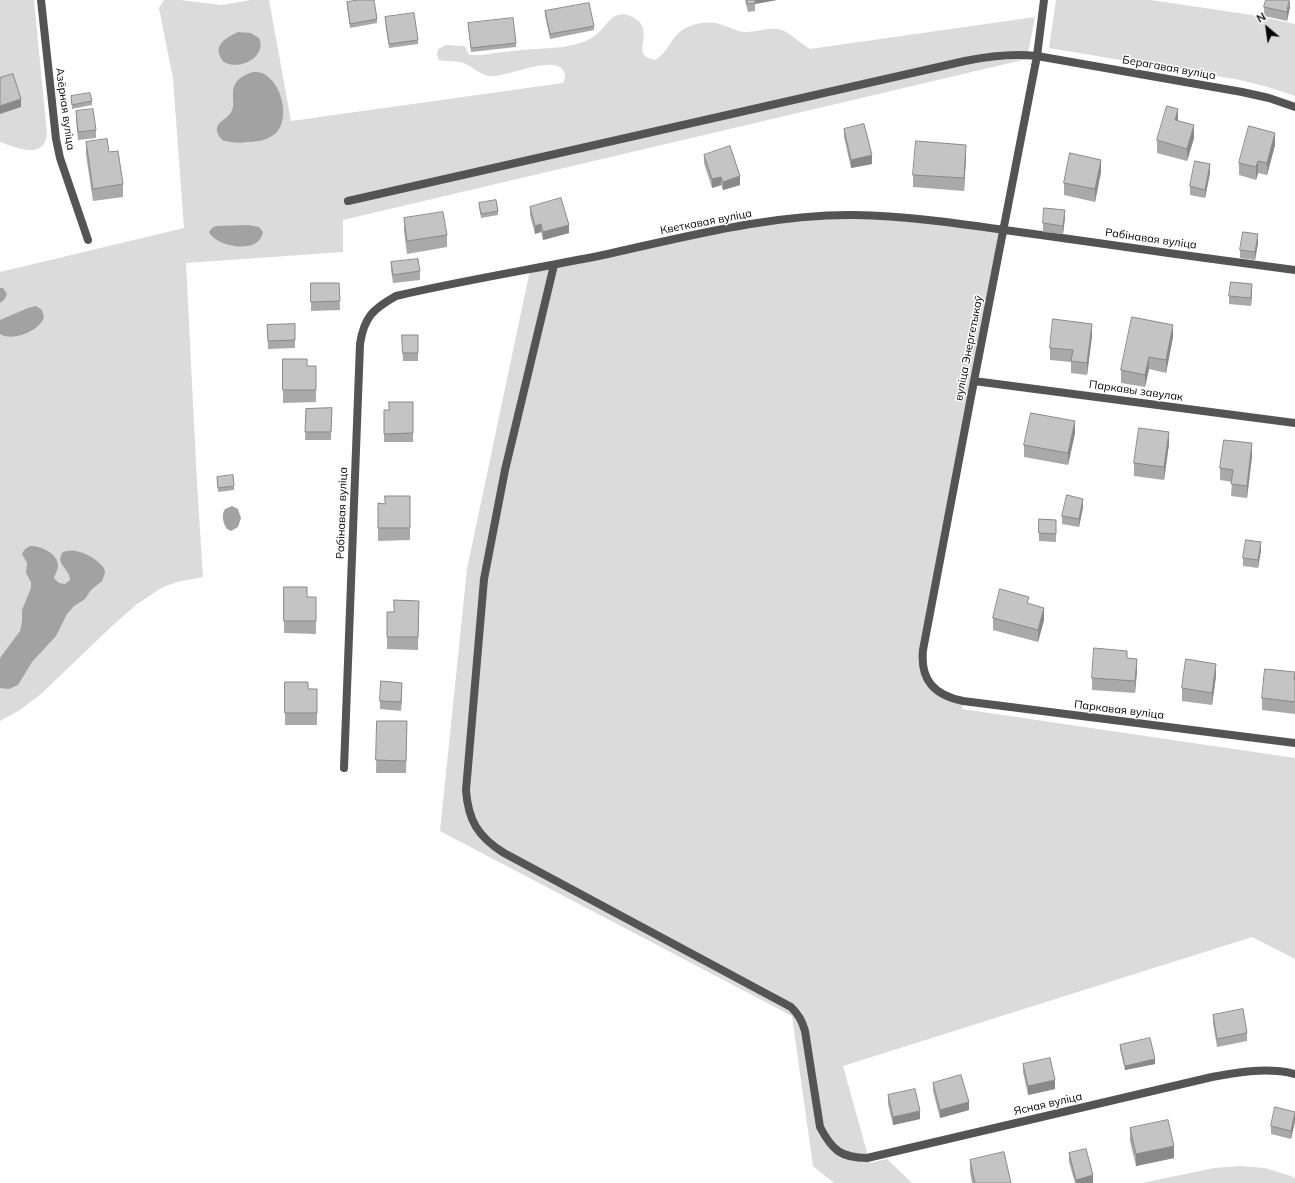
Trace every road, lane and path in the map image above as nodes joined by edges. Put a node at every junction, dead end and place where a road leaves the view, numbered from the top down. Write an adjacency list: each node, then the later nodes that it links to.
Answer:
1 (41, 0): 7 (street, Азёрная вуліца)
2 (1044, 0): 3 (street, вуліца Энергетыкаў)
3 (1037, 56): 4 (street, Берагавая вуліца); 5 (street, Берагавая вуліца); 6 (street, вуліца Энергетыкаў)
4 (1295, 107)
5 (348, 201)
6 (1003, 230): 8 (street, Кветкавая вуліца); 9 (street, Рабінавая вуліца); 11 (street, вуліца Энергетыкаў)
7 (88, 240)
8 (554, 265): 10 (street, Кветкавая вуліца); 16 (street, Ясная вуліца)
9 (1295, 270)
10 (416, 291): 15 (street, Рабінавая вуліца)
11 (974, 380): 12 (street, Паркавы завулак); 13 (street, вуліца Энергетыкаў)
12 (1295, 423)
13 (941, 694): 14 (street, Паркавая вуліца)
14 (1295, 742)
15 (344, 768)
16 (1295, 1074)

